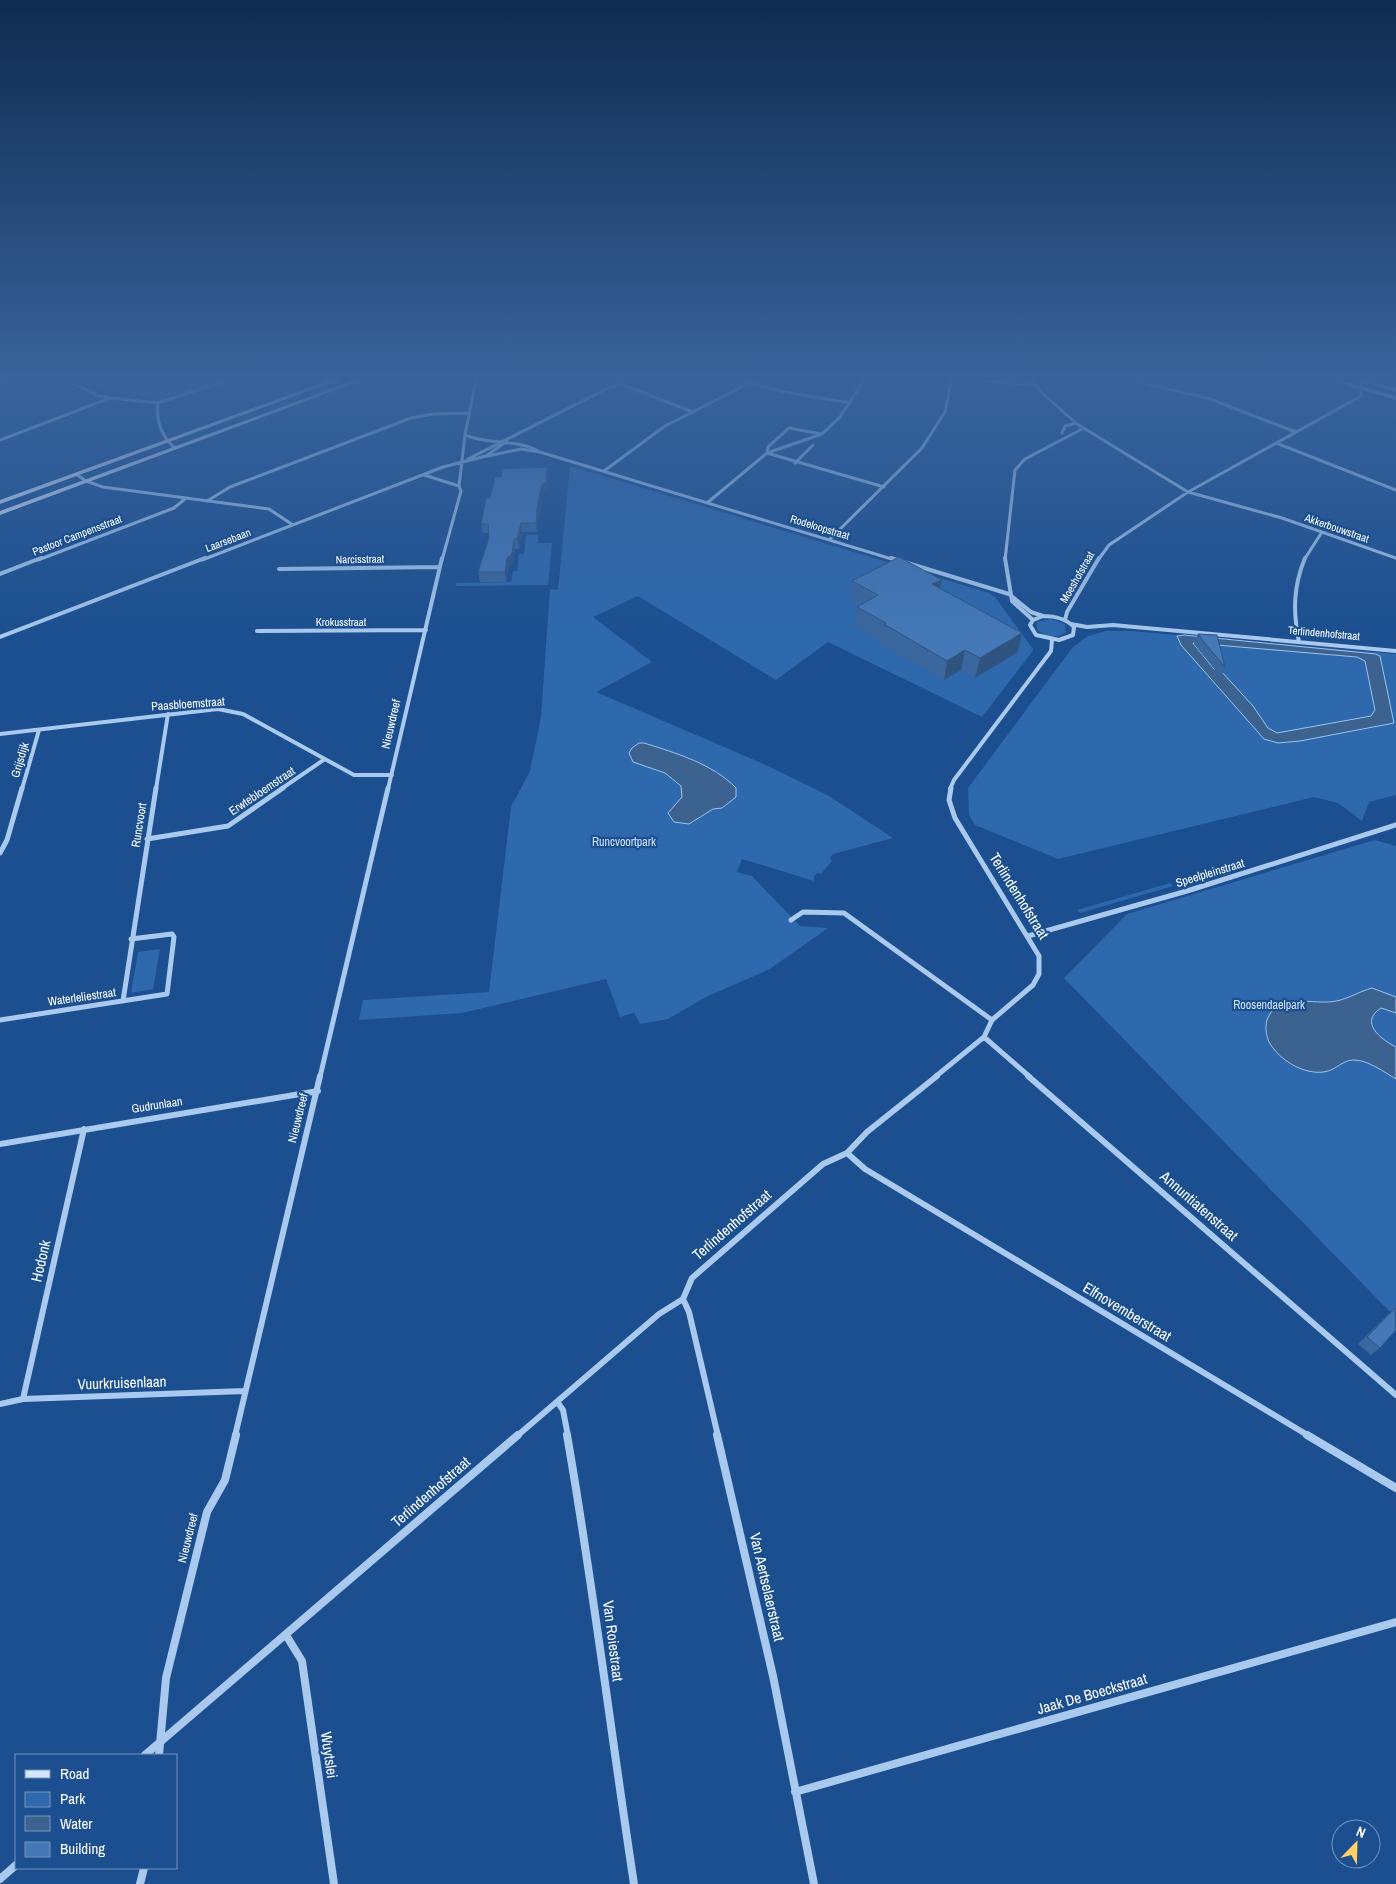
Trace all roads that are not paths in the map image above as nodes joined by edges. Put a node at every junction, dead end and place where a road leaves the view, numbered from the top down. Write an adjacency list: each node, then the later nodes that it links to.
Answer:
1 (463, 462): 19 (street, Nieuwdreef)
2 (107, 463): 16 (street)
3 (135, 463): 18 (street)
4 (293, 463): 24 (street)
5 (460, 463): 17 (street, Laarsebaan)
6 (577, 463): 15 (street, Rodeloopstraat)
7 (615, 463): 15 (street)
8 (755, 463): 26 (street)
9 (795, 463): 20 (street)
10 (907, 463): 20 (street)
11 (1021, 463): 35 (street)
12 (1141, 463): 22 (street, Akkerbouwstraat)
13 (1240, 463): 22 (street, Moeshofstraat)
14 (1327, 463): 21 (street)
15 (604, 471): 26 (street, Rodeloopstraat)
16 (76, 474): 18 (street); 25 (street)
17 (423, 475): 19 (street); 28 (street, Laarsebaan)
18 (86, 481): 23 (street); 27 (street)
19 (459, 486): 32 (street, Nieuwdreef)
20 (884, 486): 30 (street)
21 (1396, 490)
22 (1188, 492): 29 (street, Akkerbouwstraat); 38 (street, Moeshofstraat)
23 (186, 498): 24 (street); 34 (street, Pastoor Campensstraat)
24 (207, 501): 28 (street)
25 (0, 502)
26 (707, 502): 30 (street, Rodeloopstraat)
27 (0, 512)
28 (293, 525): 42 (street, Laarsebaan)
29 (1322, 532): 31 (street, Akkerbouwstraat); 44 (street)
30 (830, 539): 35 (street, Rodeloopstraat)
31 (1396, 558)
32 (440, 568): 33 (street, Narcisstraat); 40 (street, Nieuwdreef)
33 (279, 569)
34 (0, 574)
35 (1009, 594): 36 (street); 37 (street)
36 (1043, 616): 37 (street); 38 (street)
37 (1032, 620): 43 (street)
38 (1066, 620): 39 (street)
39 (1071, 624): 43 (street); 44 (street, Terlindenhofstraat)
40 (426, 630): 41 (street, Krokusstraat); 50 (street, Nieuwdreef)
41 (257, 631)
42 (0, 637)
43 (1052, 640): 55 (street, Terlindenhofstraat)
44 (1299, 642): 45 (street, Terlindenhofstraat)
45 (1396, 651)
46 (168, 714): 47 (street, Paasbloemstraat); 49 (street, Paasbloemstraat); 52 (street, Runcvoort)
47 (39, 730): 48 (street, Paasbloemstraat); 53 (street, Grijsdijk)
48 (0, 734)
49 (325, 760): 50 (street, Paasbloemstraat); 52 (street, Erwtebloemstraat)
50 (392, 775): 61 (street, Nieuwdreef)
51 (1396, 824): 55 (street, Speelpleinstraat)
52 (147, 839): 56 (street, Runcvoort)
53 (0, 853)
54 (791, 920): 59 (street)
55 (1028, 936): 59 (street, Terlindenhofstraat)
56 (131, 939): 57 (street, Runcvoort); 57 (street, Waterleliestraat)
57 (123, 1002): 58 (street, Waterleliestraat)
58 (0, 1020)
59 (992, 1020): 60 (street, Terlindenhofstraat)
60 (984, 1037): 64 (street, Terlindenhofstraat); 67 (street, Annuntiatenstraat)
61 (318, 1091): 62 (street, Gudrunlaan); 66 (street, Nieuwdreef)
62 (84, 1129): 63 (street, Gudrunlaan); 68 (street, Hodonk)
63 (0, 1144)
64 (847, 1153): 65 (street, Terlindenhofstraat); 71 (street, Elfnovemberstraat)
65 (683, 1299): 69 (street, Terlindenhofstraat); 77 (street, Van Aertselaerstraat)
66 (245, 1391): 68 (street, Vuurkruisenlaan); 74 (street, Nieuwdreef)
67 (1396, 1395)
68 (23, 1399): 70 (street, Vuurkruisenlaan)
69 (558, 1403): 73 (street, Terlindenhofstraat); 83 (street, Van Roiestraat)
70 (0, 1404)
71 (1396, 1488)
72 (1396, 1622): 77 (street, Jaak De Boeckstraat)
73 (286, 1635): 74 (street, Terlindenhofstraat); 82 (street, Wuytslei)
74 (160, 1742): 75 (street, Terlindenhofstraat); 76 (street, Nieuwdreef)
75 (147, 1754)
76 (159, 1754)
77 (794, 1792): 84 (street, Van Aertselaerstraat)
78 (15, 1867): 80 (street)
79 (144, 1869): 81 (street)
80 (0, 1879)
81 (140, 1884)
82 (334, 1884)
83 (634, 1884)
84 (814, 1884)

